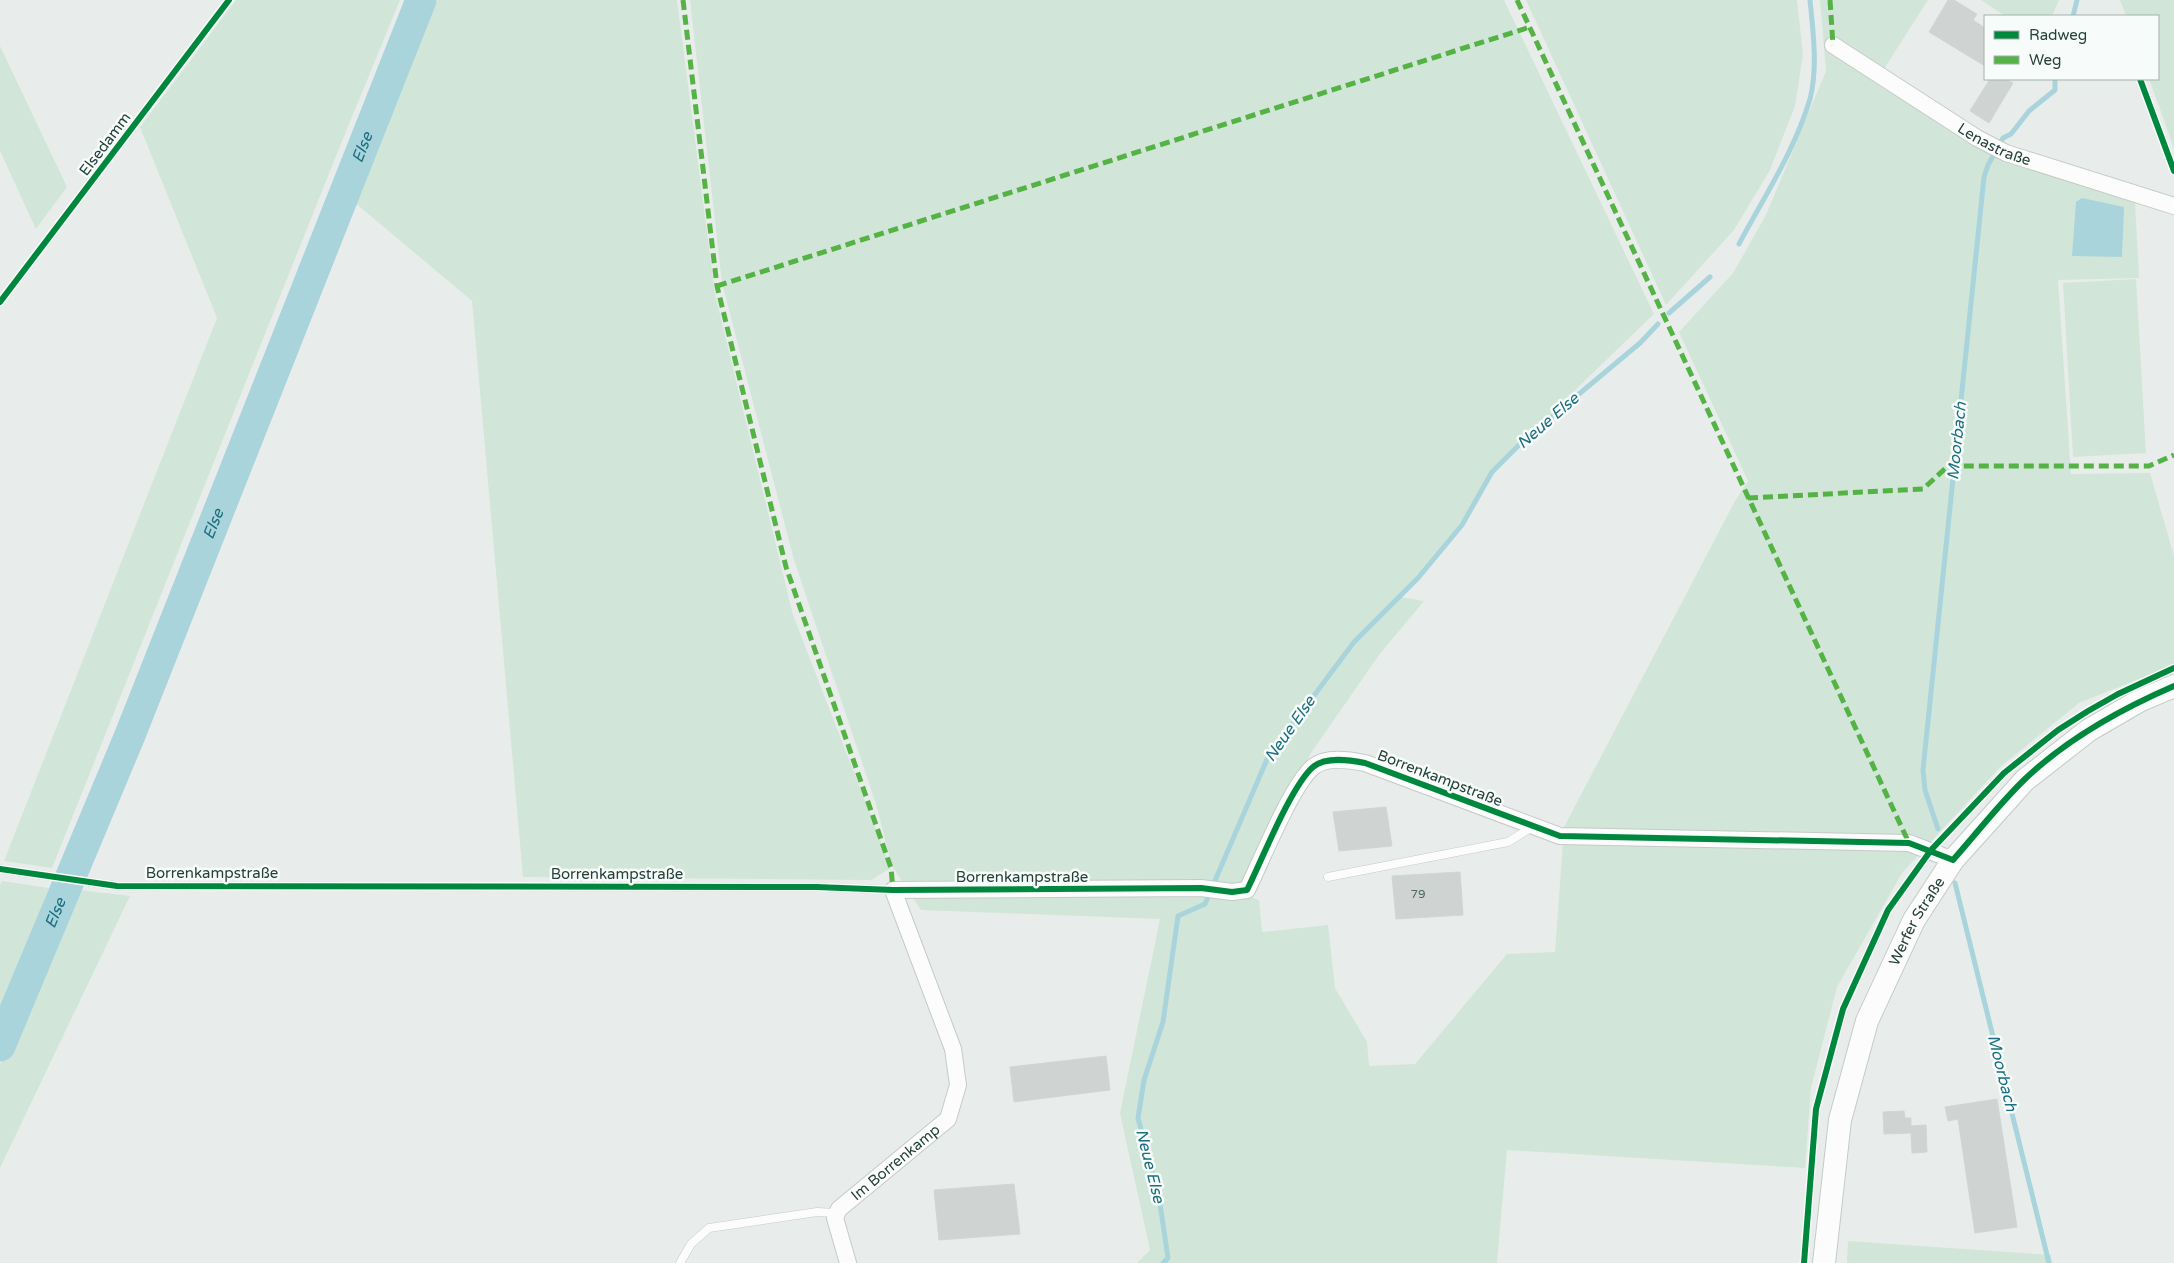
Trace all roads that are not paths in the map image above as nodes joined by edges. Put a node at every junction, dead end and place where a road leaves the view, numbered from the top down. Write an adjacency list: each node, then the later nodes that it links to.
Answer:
1 (1833, 45): 2 (street, Lenastraße)
2 (2174, 206)
3 (2174, 686): 5 (street, Werfer Straße)
4 (1534, 826): 5 (street, Borrenkampstraße); 7 (lane); 8 (street, Borrenkampstraße)
5 (1953, 860): 12 (street, Werfer Straße)
6 (0, 869): 8 (lane, Borrenkampstraße)
7 (1328, 877)
8 (894, 890): 9 (street, Im Borrenkamp)
9 (838, 1213): 10 (lane); 11 (street, Im Borrenkamp)
10 (680, 1263)
11 (848, 1263)
12 (1824, 1263)

